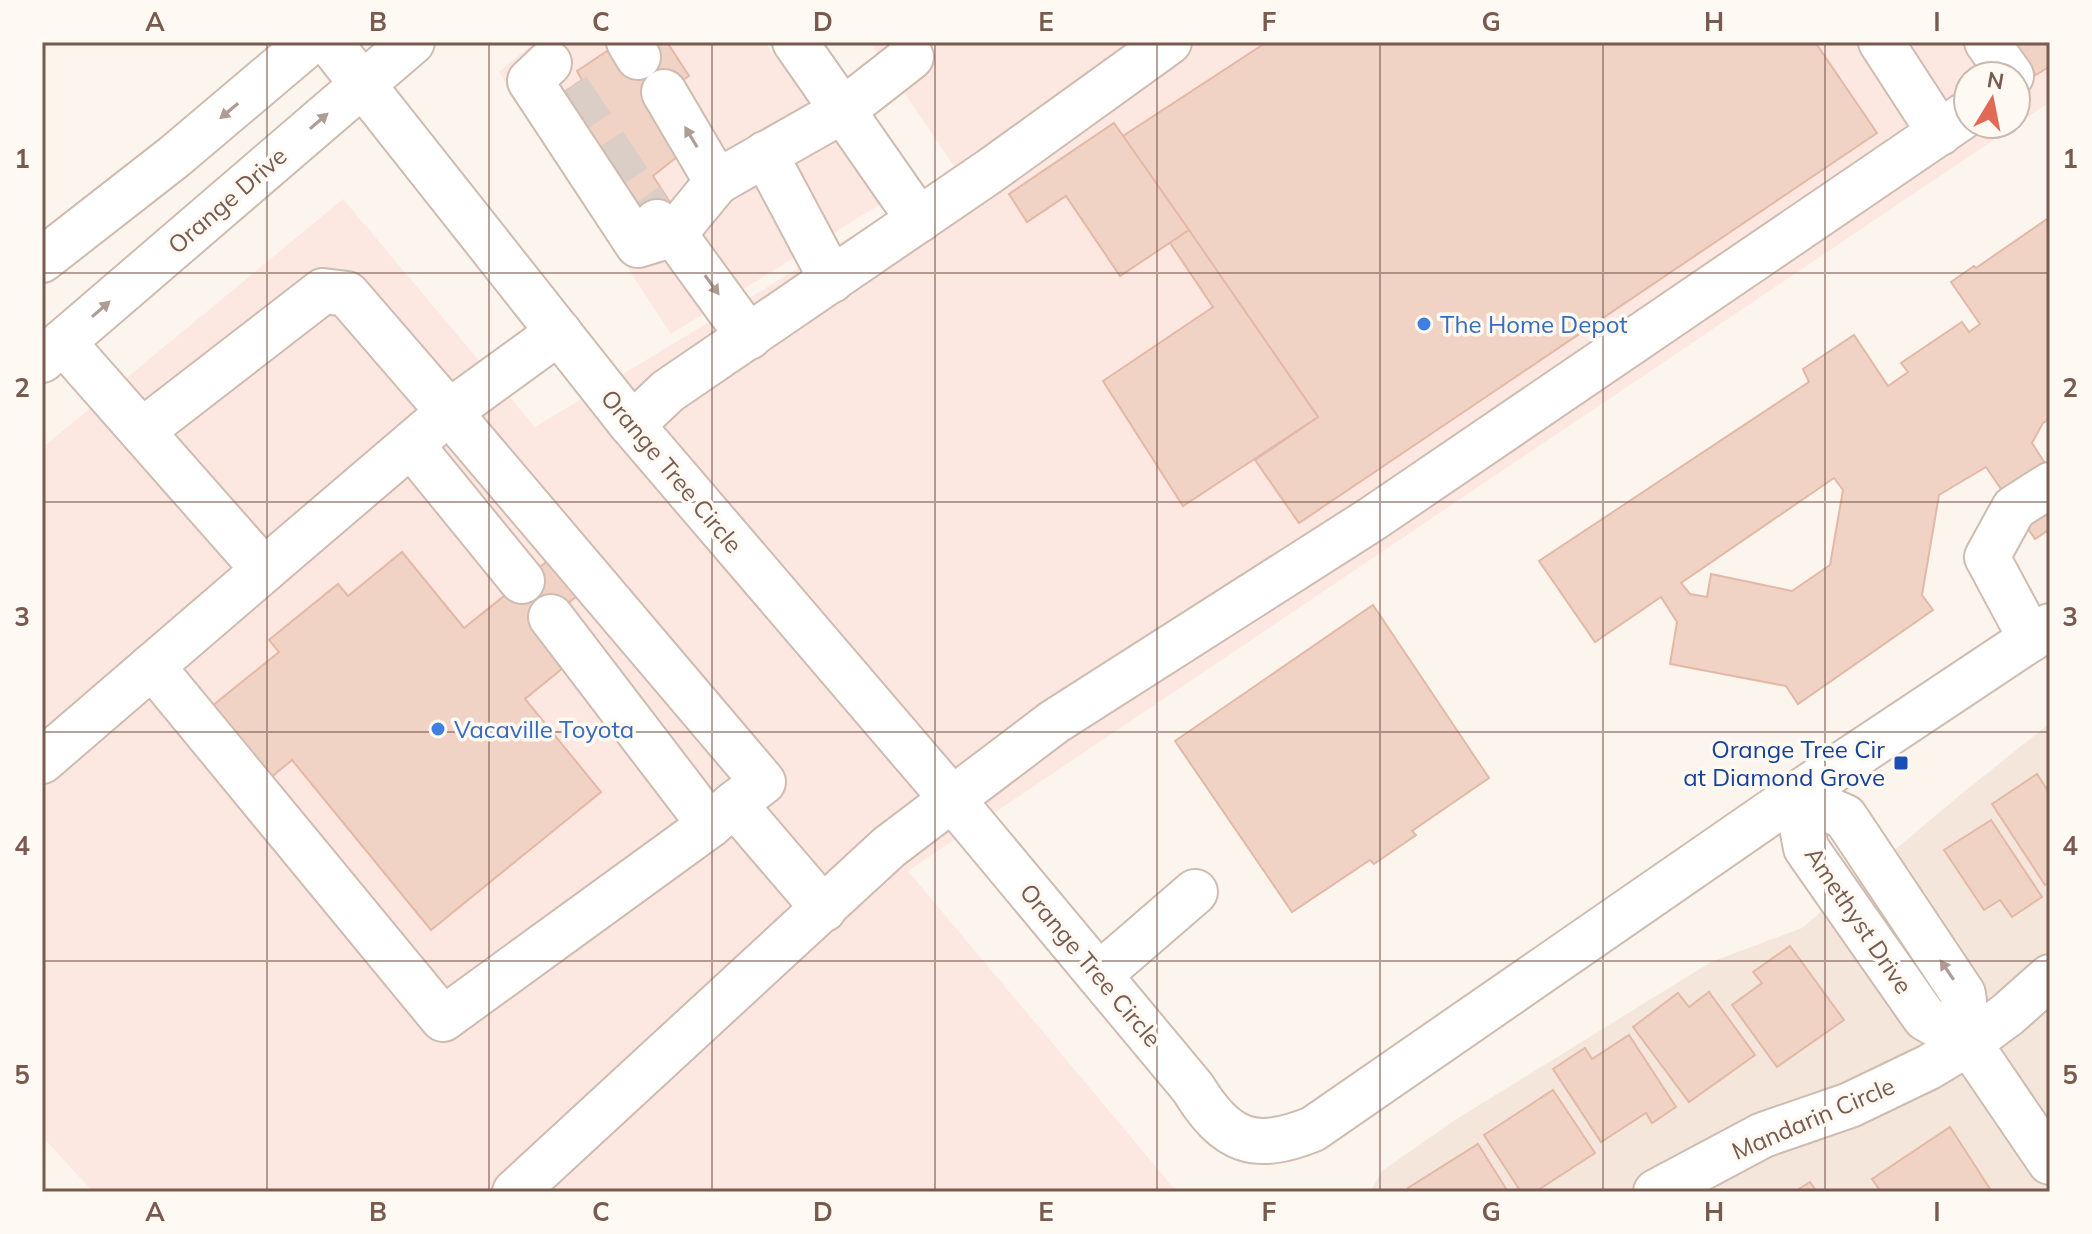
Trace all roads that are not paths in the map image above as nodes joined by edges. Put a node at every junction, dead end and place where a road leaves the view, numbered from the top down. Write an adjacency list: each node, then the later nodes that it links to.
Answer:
1 (310, 42): 20 (street, one-way to 20)
2 (329, 42): 11 (street, Orange Tree Circle)
3 (412, 42): 11 (street, Orange Drive)
4 (795, 42): 13 (street)
5 (1169, 42): 18 (street)
6 (1881, 42): 14 (street)
7 (1987, 42): 9 (street)
8 (911, 57): 13 (street)
9 (2000, 60)
10 (565, 65): 19 (street)
11 (363, 82): 22 (street, Orange Tree Circle); 24 (street, Orange Drive, one-way to 11)
12 (664, 92): 17 (street, one-way to 12)
13 (842, 111): 16 (street); 18 (street)
14 (1952, 121)
15 (1952, 124): 37 (street)
16 (765, 154): 17 (street); 21 (street)
17 (717, 182): 19 (street)
18 (919, 220): 21 (street)
19 (666, 228): 23 (street, one-way to 23)
20 (42, 260)
21 (832, 280): 23 (street)
22 (559, 332): 25 (street); 26 (street, Orange Tree Circle)
23 (749, 337): 26 (street)
24 (52, 351): 27 (street)
25 (449, 412): 27 (street); 28 (street); 38 (street)
26 (632, 425): 37 (street, Orange Tree Circle)
27 (142, 431): 30 (street)
28 (412, 446): 30 (street); 31 (street)
29 (2050, 485): 33 (street)
30 (264, 570): 34 (street)
31 (522, 581)
32 (551, 617): 38 (street)
33 (2041, 632): 36 (street, Orange Tree Circle)
34 (152, 666): 35 (street); 38 (street)
35 (42, 761)
36 (1796, 795): 41 (street, Orange Tree Circle); 43 (street, Amethyst Drive)
37 (952, 799): 40 (street); 41 (street, Orange Tree Circle)
38 (722, 815): 40 (street)
39 (1195, 892): 41 (street)
40 (824, 909): 45 (street)
41 (1099, 975)
42 (2050, 977): 43 (street, Mandarin Circle)
43 (1969, 1043): 44 (street, Amethyst Drive); 46 (street, Mandarin Circle)
44 (2050, 1162)
45 (515, 1192)
46 (1656, 1192)

